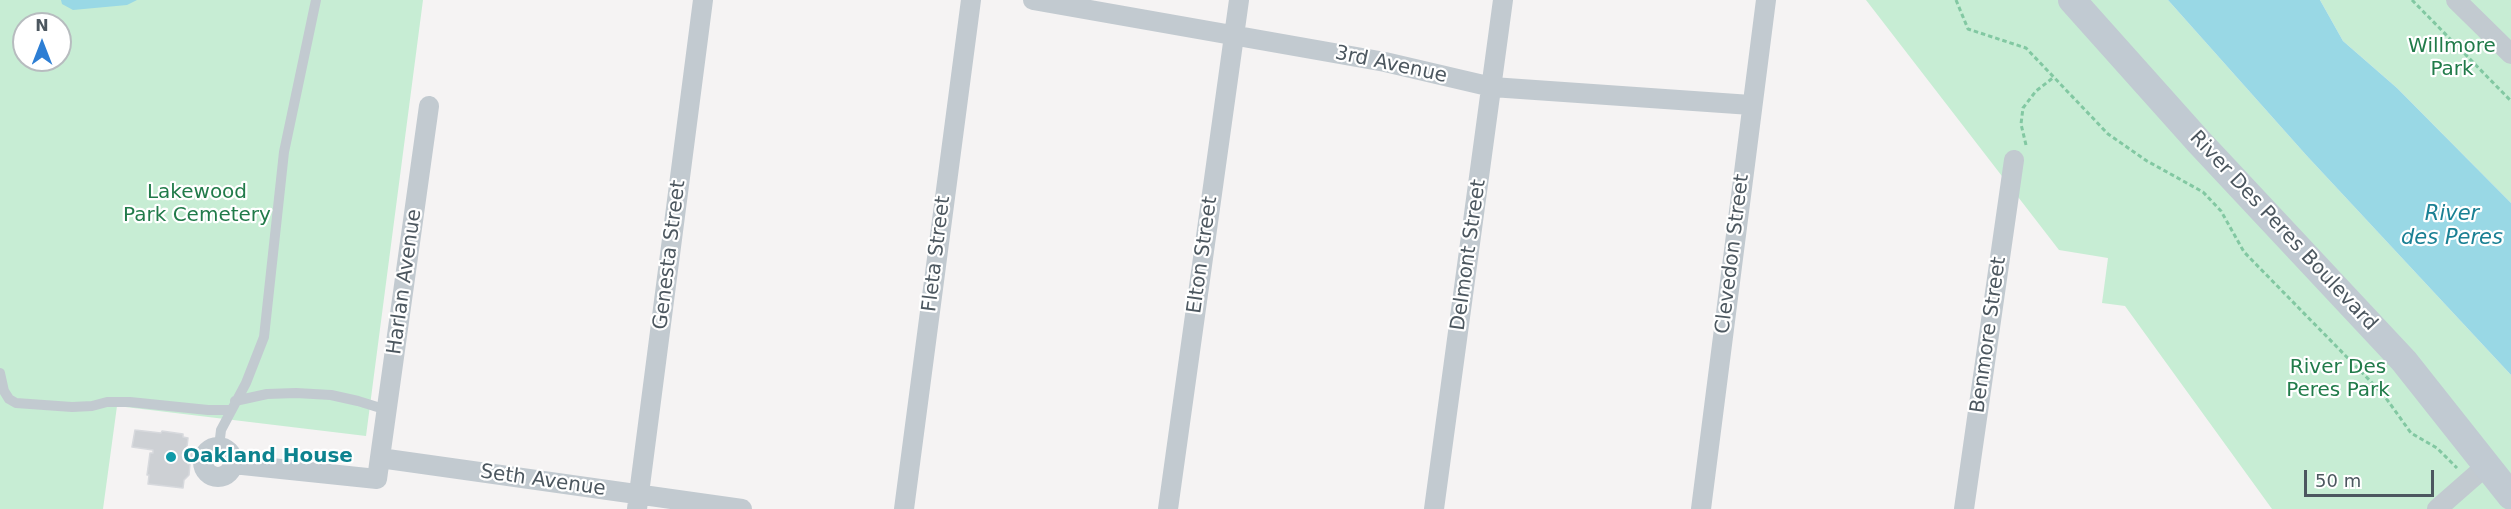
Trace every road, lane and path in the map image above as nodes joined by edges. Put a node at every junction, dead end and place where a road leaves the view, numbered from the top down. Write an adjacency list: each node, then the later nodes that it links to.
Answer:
1 (316, 0): 21 (lane)
2 (703, 0): 29 (street, Genesta Street)
3 (970, 0): 31 (street, Fleta Street)
4 (1033, 0): 12 (street, 3rd Avenue)
5 (1239, 0): 12 (street, Elton Street)
6 (1503, 0): 15 (street, Delmont Street)
7 (1766, 0): 17 (street, Clevedon Street)
8 (1956, 0): 14 (path)
9 (2072, 0): 27 (main road, River Des Peres Boulevard)
10 (2412, 0): 16 (path)
11 (2456, 0): 13 (street)
12 (1234, 36): 15 (street, 3rd Avenue); 32 (street, Elton Street)
13 (2511, 54)
14 (2054, 77): 19 (path); 26 (path)
15 (1492, 87): 17 (street, 3rd Avenue); 33 (street, Delmont Street)
16 (2511, 101)
17 (1751, 105): 34 (street, Clevedon Street)
18 (429, 106): 22 (street, Harlan Avenue)
19 (2014, 160): 35 (street, Benmore Street)
20 (0, 373): 21 (lane)
21 (233, 406): 22 (lane); 23 (lane)
22 (387, 410): 24 (street, Harlan Avenue)
23 (219, 447): 25 (street); 25 (street)
24 (380, 458): 25 (street); 29 (street, Seth Avenue)
25 (233, 464)
26 (2455, 466)
27 (2486, 466): 28 (main road, River Des Peres Boulevard); 36 (street)
28 (2511, 496)
29 (638, 502): 30 (street, Seth Avenue)
30 (742, 509)
31 (904, 509)
32 (1168, 509)
33 (1434, 509)
34 (1701, 509)
35 (1964, 509)
36 (2437, 509)

